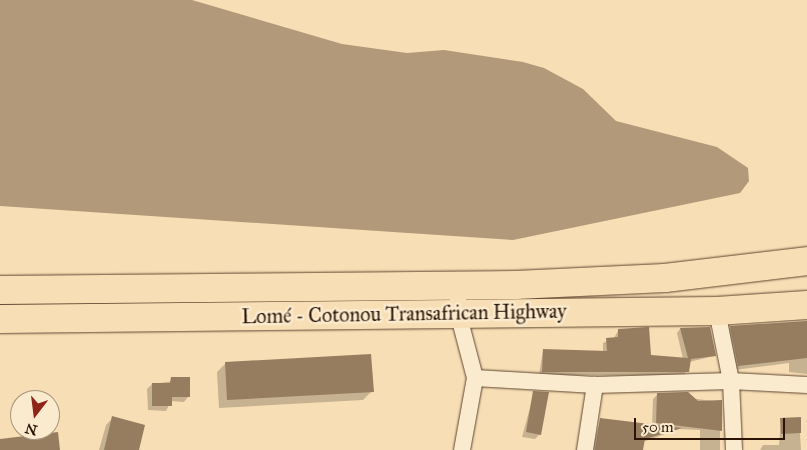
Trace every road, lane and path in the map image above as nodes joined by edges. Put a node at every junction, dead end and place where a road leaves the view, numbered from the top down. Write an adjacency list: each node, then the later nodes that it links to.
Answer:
1 (807, 261): 2 (highway)
2 (458, 285): 3 (highway); 6 (street)
3 (0, 290)
4 (807, 305): 5 (highway, Lomé - Cotonou Transafrican Highway)
5 (717, 311): 6 (highway, Lomé - Cotonou Transafrican Highway); 9 (street)
6 (458, 313): 7 (highway, Lomé - Cotonou Transafrican Highway); 8 (street)
7 (0, 319)
8 (475, 378): 10 (street); 12 (street)
9 (731, 381): 10 (street); 11 (street); 14 (street)
10 (595, 385): 13 (street)
11 (807, 385)
12 (462, 450)
13 (585, 450)
14 (734, 450)

